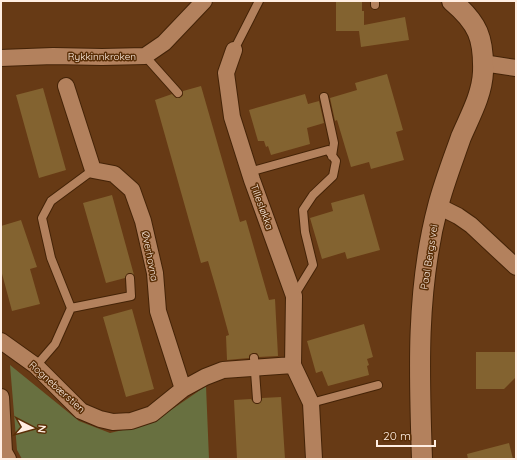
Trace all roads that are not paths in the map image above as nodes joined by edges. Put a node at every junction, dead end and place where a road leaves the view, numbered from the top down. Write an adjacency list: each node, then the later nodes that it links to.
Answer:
1 (204, 1): 5 (street, Rykkinnkroken)
2 (260, 1): 4 (lane)
3 (452, 1): 7 (street, Paal Bergs vei)
4 (234, 50): 14 (street, Tillesløkka)
5 (145, 56): 6 (street, Rykkinnkroken); 10 (lane)
6 (1, 58)
7 (483, 64): 8 (street); 15 (street, Paal Bergs vei)
8 (516, 68)
9 (66, 86): 13 (street)
10 (178, 93)
11 (324, 97): 12 (lane)
12 (332, 156): 14 (lane); 18 (lane)
13 (93, 170): 19 (lane); 25 (street, Øverhavna)
14 (249, 172): 18 (street, Tillesløkka)
15 (438, 206): 16 (street); 31 (street, Paal Bergs vei)
16 (516, 267)
17 (130, 278): 19 (lane)
18 (294, 296): 22 (street, Tillesløkka)
19 (70, 308): 23 (lane)
20 (1, 341): 23 (street, Rognebærstien)
21 (255, 363): 22 (street, Rognebærstien); 25 (street, Rognebærstien); 27 (lane)
22 (294, 365): 28 (street)
23 (36, 366): 25 (street, Rognebærstien)
24 (378, 385): 28 (lane)
25 (183, 389)
26 (1, 397): 29 (street)
27 (257, 399)
28 (311, 403): 30 (street)
29 (8, 459)
30 (314, 459)
31 (422, 459)

